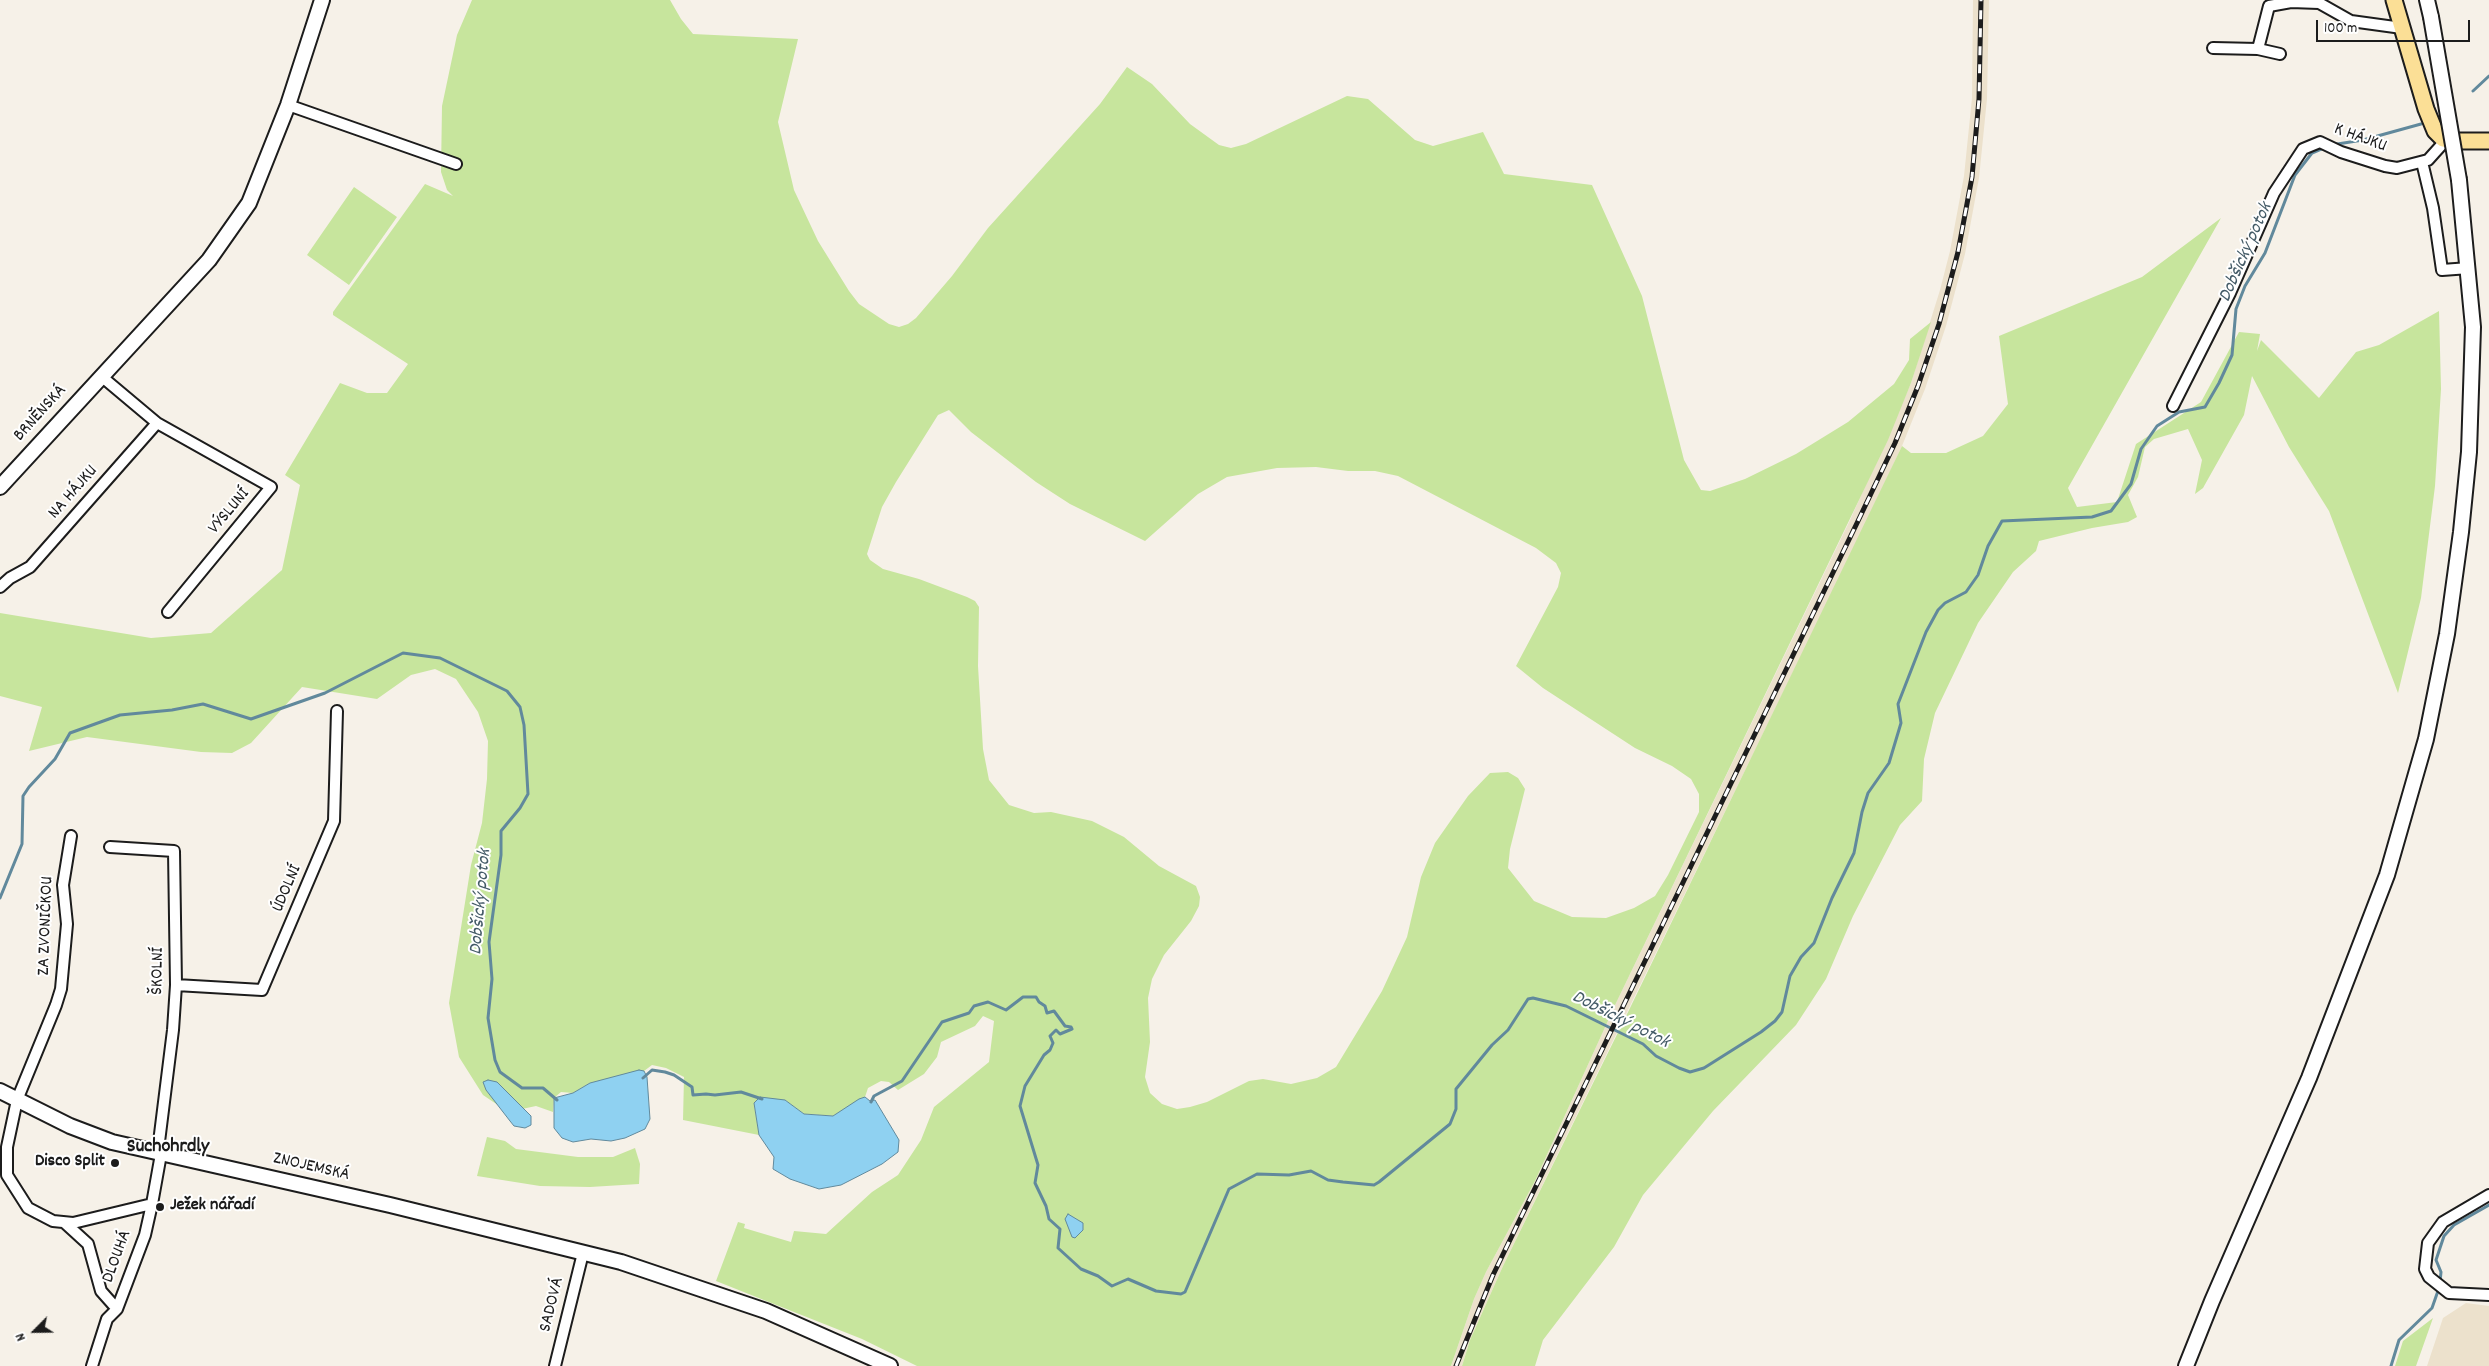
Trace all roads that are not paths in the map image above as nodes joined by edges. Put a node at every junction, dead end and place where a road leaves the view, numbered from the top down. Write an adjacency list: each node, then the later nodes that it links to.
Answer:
1 (322, 0): 8 (main road, BRNĚNSKÁ)
2 (2394, 0): 4 (main road)
3 (2427, 0): 13 (main road, bridge)
4 (2404, 35): 6 (street); 9 (main road)
5 (2213, 48): 6 (street)
6 (2258, 49): 7 (street)
7 (2280, 54)
8 (288, 105): 12 (street); 14 (main road, BRNĚNSKÁ)
9 (2446, 140): 10 (main road); 11 (street, K HÁJKU)
10 (2489, 141)
11 (2422, 162): 13 (street); 15 (street, K HÁJKU)
12 (456, 164)
13 (2469, 268): 38 (main road)
14 (106, 371): 16 (street); 17 (main road, BRNĚNSKÁ)
15 (2173, 406)
16 (157, 423): 19 (street, NA HÁJKU); 21 (street, VÝSLUNÍ)
17 (0, 487)
18 (0, 574): 19 (street)
19 (10, 578): 20 (street, NA HÁJKU)
20 (0, 587)
21 (168, 612)
22 (337, 711): 25 (street, ÚDOLNÍ)
23 (71, 836): 27 (street, ZA ZVONIČKOU)
24 (110, 847): 25 (street, ŠKOLNÍ)
25 (176, 985): 28 (street, ŠKOLNÍ)
26 (0, 1091): 27 (main road, ZNOJEMSKÁ)
27 (17, 1100): 28 (main road, ZNOJEMSKÁ); 31 (street, ZA ZVONIČKOU)
28 (161, 1154): 30 (street, DLOUHÁ); 32 (main road, ZNOJEMSKÁ)
29 (2489, 1195): 33 (street)
30 (152, 1204): 31 (street); 34 (street, DLOUHÁ)
31 (65, 1223): 34 (street)
32 (583, 1253): 36 (street, SADOVÁ); 37 (main road, ZNOJEMSKÁ)
33 (2489, 1295)
34 (117, 1309): 35 (street, DLOUHÁ)
35 (92, 1366)
36 (555, 1366)
37 (890, 1366)
38 (2186, 1366)

